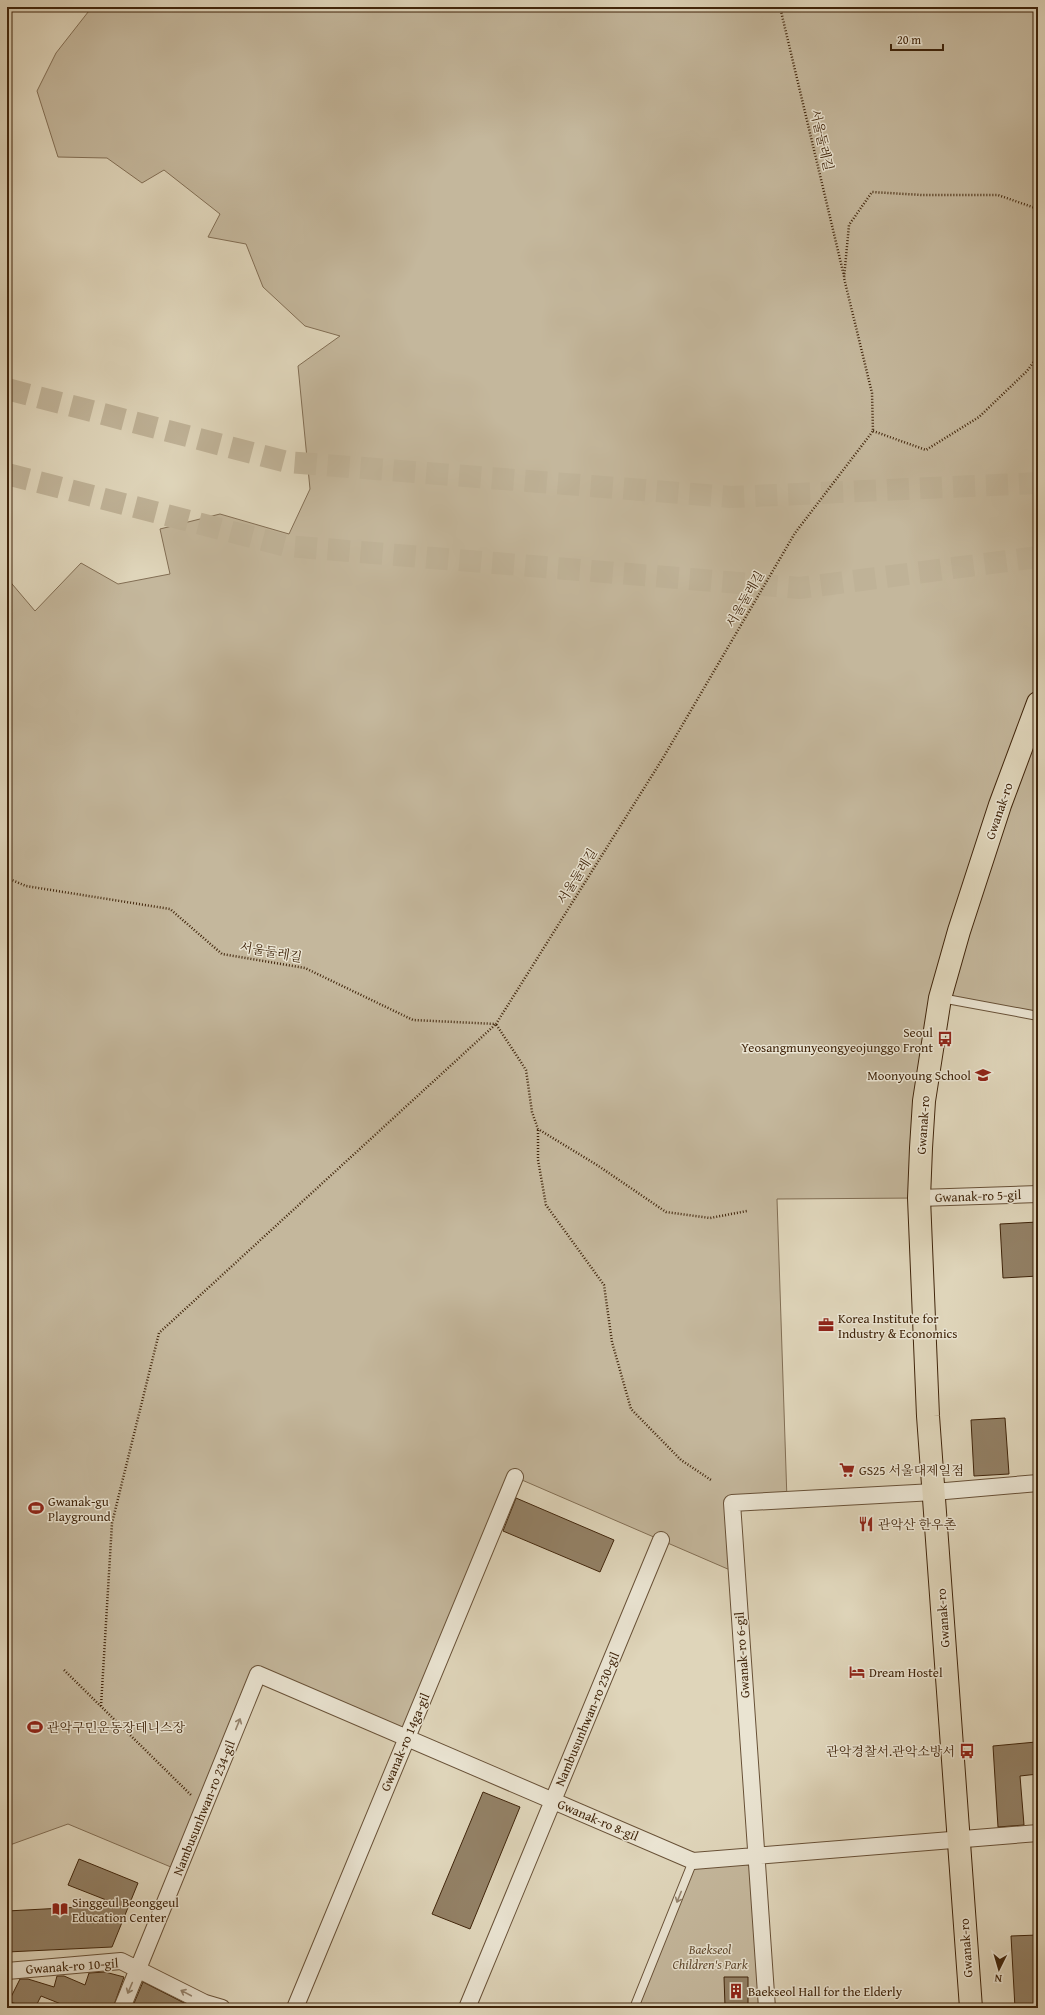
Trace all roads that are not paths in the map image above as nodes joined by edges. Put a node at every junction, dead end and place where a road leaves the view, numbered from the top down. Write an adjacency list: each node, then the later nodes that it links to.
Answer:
1 (1038, 703): 2 (main road, Gwanak-ro)
2 (940, 998): 3 (lane); 5 (main road, Gwanak-ro)
3 (1038, 1016)
4 (1038, 1194): 5 (street, Gwanak-ro 5-gil)
5 (919, 1198): 8 (main road, Gwanak-ro)
6 (515, 1477): 11 (street, Gwanak-ro 14ga-gil)
7 (1038, 1483): 8 (street)
8 (934, 1492): 14 (main road, Gwanak-ro); 15 (street, Gwanak-ro 6-gil)
9 (661, 1540): 12 (street, Nambusunhwan-ro 230-gil)
10 (258, 1674): 11 (street, Gwanak-ro 8-gil); 17 (street, Nambusunhwan-ro 234-gil, one-way to 10)
11 (407, 1738): 12 (street, Gwanak-ro 8-gil); 22 (street, Gwanak-ro 14ga-gil)
12 (553, 1800): 16 (street, Gwanak-ro 8-gil); 23 (street, Nambusunhwan-ro 230-gil)
13 (1038, 1833): 14 (street)
14 (958, 1839): 15 (street, Gwanak-ro 8-gil); 26 (main road, Gwanak-ro)
15 (756, 1856): 16 (street, Gwanak-ro 8-gil); 25 (street, Gwanak-ro 6-gil)
16 (694, 1861): 24 (lane, one-way to 24)
17 (139, 1968): 18 (street, Gwanak-ro 10-gil); 19 (street, Gwanak-ro 10-gil, one-way to 17); 20 (street, Nambusunhwan-ro 234-gil, one-way to 20)
18 (7, 1971)
19 (204, 2005): 21 (street, Gwanak-ro 10-gil)
20 (122, 2008)
21 (222, 2008)
22 (295, 2008)
23 (467, 2008)
24 (634, 2008)
25 (767, 2008)
26 (971, 2008)

